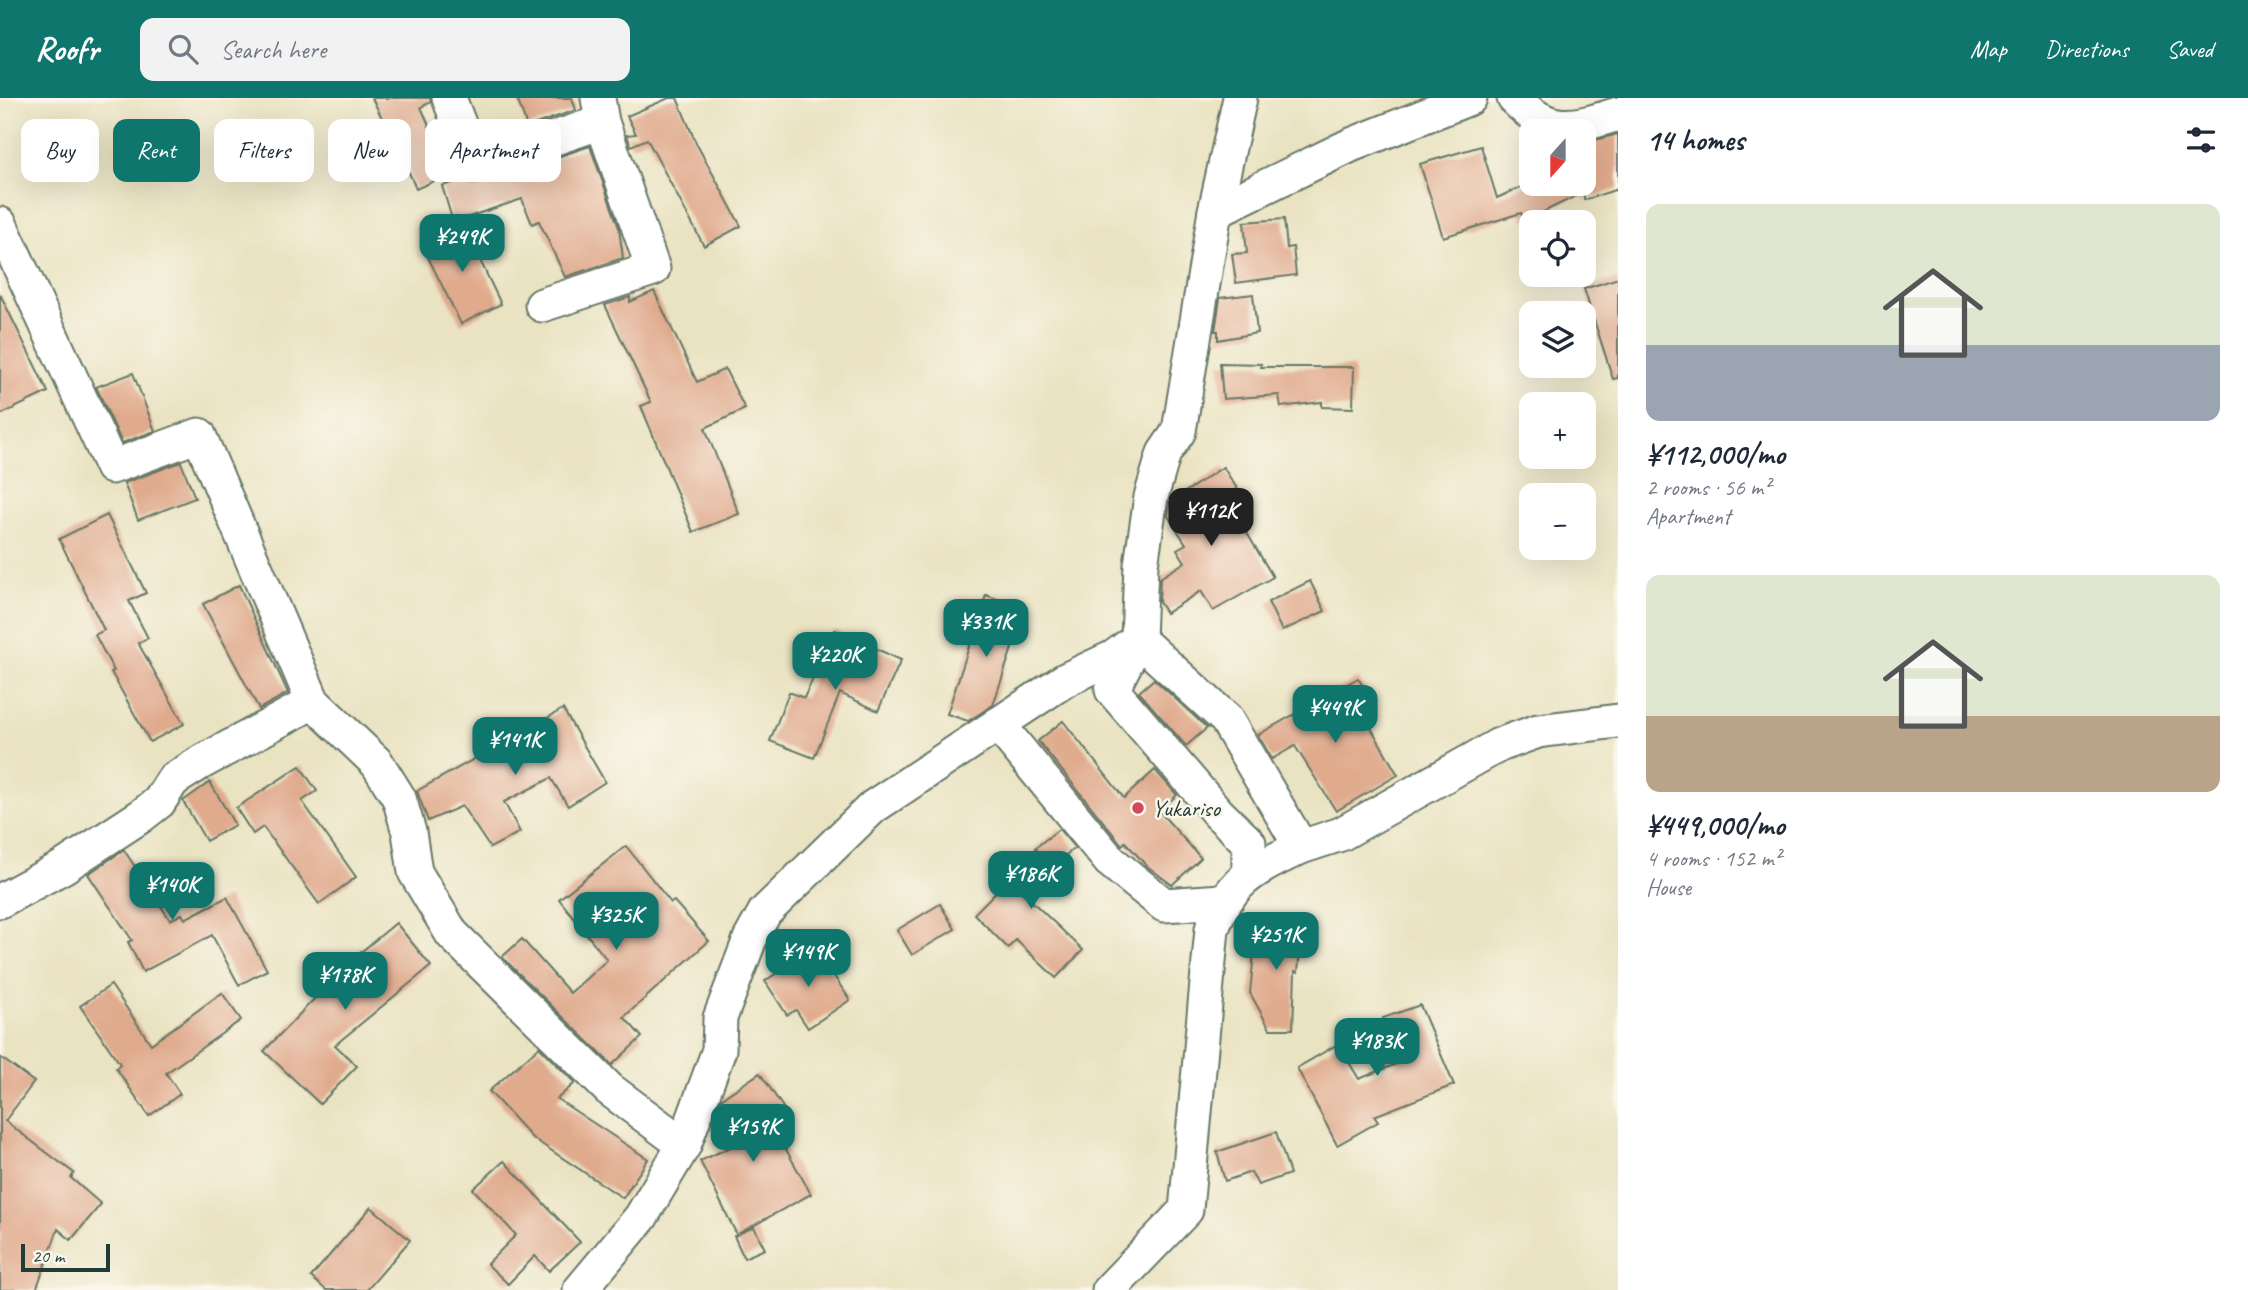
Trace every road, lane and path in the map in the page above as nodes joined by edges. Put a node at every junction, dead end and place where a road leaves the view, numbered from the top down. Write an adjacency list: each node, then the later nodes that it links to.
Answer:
1 (449, 98): 5 (street)
2 (1240, 98): 7 (street)
3 (1470, 98): 7 (street)
4 (1514, 98): 6 (street)
5 (600, 110): 9 (street)
6 (1618, 114)
7 (1215, 211): 10 (street)
8 (0, 224): 11 (street)
9 (542, 305)
10 (1138, 639): 13 (street); 14 (street); 15 (street)
11 (313, 702): 16 (street); 18 (street)
12 (1618, 721): 14 (street)
13 (998, 724): 17 (street); 18 (street)
14 (1301, 847): 15 (street)
15 (1249, 873): 17 (street)
16 (0, 901)
17 (1222, 901): 20 (street)
18 (684, 1145): 19 (street)
19 (580, 1290)
20 (1109, 1290)

